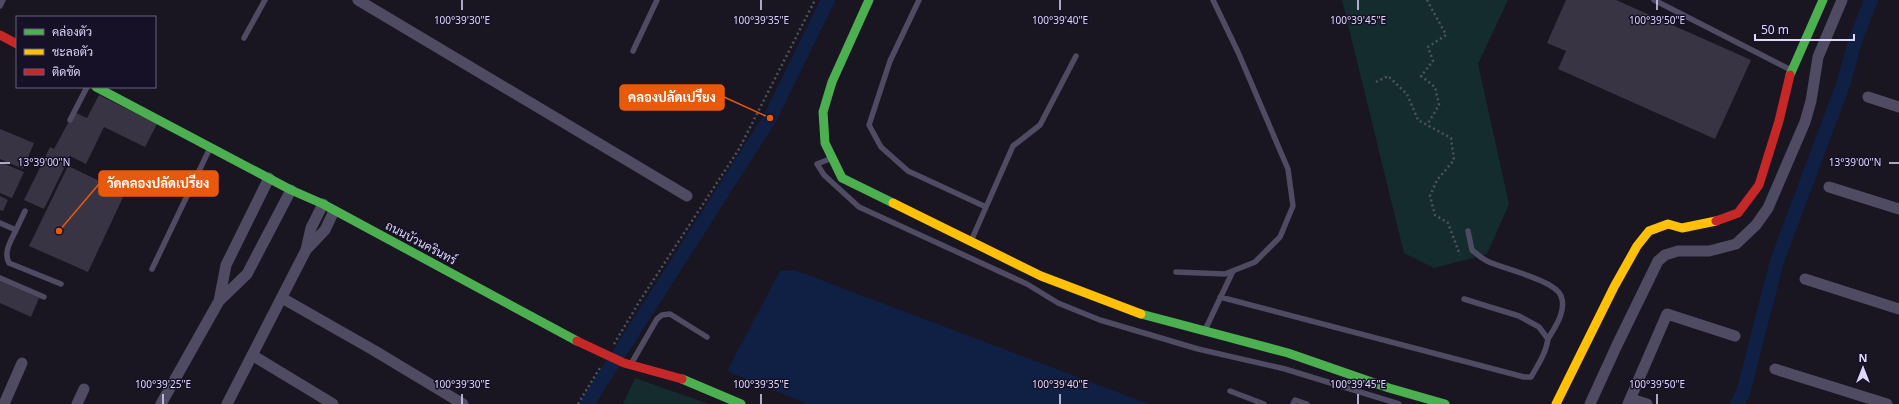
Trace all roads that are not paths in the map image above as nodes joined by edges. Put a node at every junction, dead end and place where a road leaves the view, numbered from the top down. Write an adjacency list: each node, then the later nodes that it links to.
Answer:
1 (3, 0): 11 (lane)
2 (265, 0): 13 (lane)
3 (358, 0): 28 (street)
4 (657, 0): 15 (lane)
5 (870, 0): 24 (street)
6 (919, 0): 30 (lane)
7 (1213, 0): 40 (lane)
8 (1654, 0): 17 (lane)
9 (1823, 0): 17 (street)
10 (1842, 0): 75 (street)
11 (0, 6)
12 (0, 35): 14 (street)
13 (244, 38)
14 (16, 43)
15 (633, 52)
16 (1076, 56): 30 (lane)
17 (1791, 70): 74 (street)
18 (86, 88): 22 (lane)
19 (98, 88): 23 (street, ถนนบัวนครินทร์)
20 (1868, 97): 21 (street)
21 (1899, 107)
22 (70, 120)
23 (210, 147): 25 (street, ถนนบัวนครินทร์); 39 (lane)
24 (832, 158): 37 (street); 72 (lane)
25 (270, 178): 27 (street, ถนนบัวนครินทร์); 49 (street)
26 (1829, 187): 31 (street)
27 (291, 190): 29 (street, ถนนบัวนครินทร์); 49 (street)
28 (687, 196)
29 (323, 204): 32 (street, ถนนบัวนครินทร์); 38 (street)
30 (986, 207): 37 (lane)
31 (1899, 209)
32 (334, 211): 38 (street); 57 (street, ถนนบัวนครินทร์)
33 (25, 212): 35 (lane)
34 (0, 223): 35 (lane)
35 (16, 230): 44 (lane)
36 (1468, 231): 54 (lane)
37 (971, 241): 51 (street)
38 (306, 250): 47 (street)
39 (152, 269)
40 (1232, 271): 41 (lane); 46 (lane)
41 (1176, 272)
42 (0, 278): 45 (lane)
43 (1805, 279): 50 (street)
44 (61, 284)
45 (44, 297)
46 (1220, 297): 51 (lane); 54 (lane)
47 (282, 298): 55 (street); 67 (street)
48 (1464, 299): 54 (lane)
49 (219, 301): 64 (street)
50 (1899, 309)
51 (1204, 331): 73 (street)
52 (1735, 336): 61 (street)
53 (707, 337): 57 (lane)
54 (1548, 339)
55 (252, 355): 65 (street); 66 (street)
56 (22, 363): 62 (street)
57 (627, 364): 68 (street, ถนนบัวนครินทร์)
58 (1775, 369): 77 (street)
59 (84, 389): 63 (street)
60 (1230, 391): 69 (lane)
61 (1629, 401): 76 (street)
62 (4, 404)
63 (77, 404)
64 (161, 404)
65 (227, 404)
66 (333, 404)
67 (463, 404)
68 (741, 404)
69 (1264, 404)
70 (1294, 404): 71 (lane)
71 (1307, 404)
72 (1399, 404)
73 (1445, 404)
74 (1556, 404)
75 (1590, 404)
76 (1647, 404)
77 (1887, 404)

